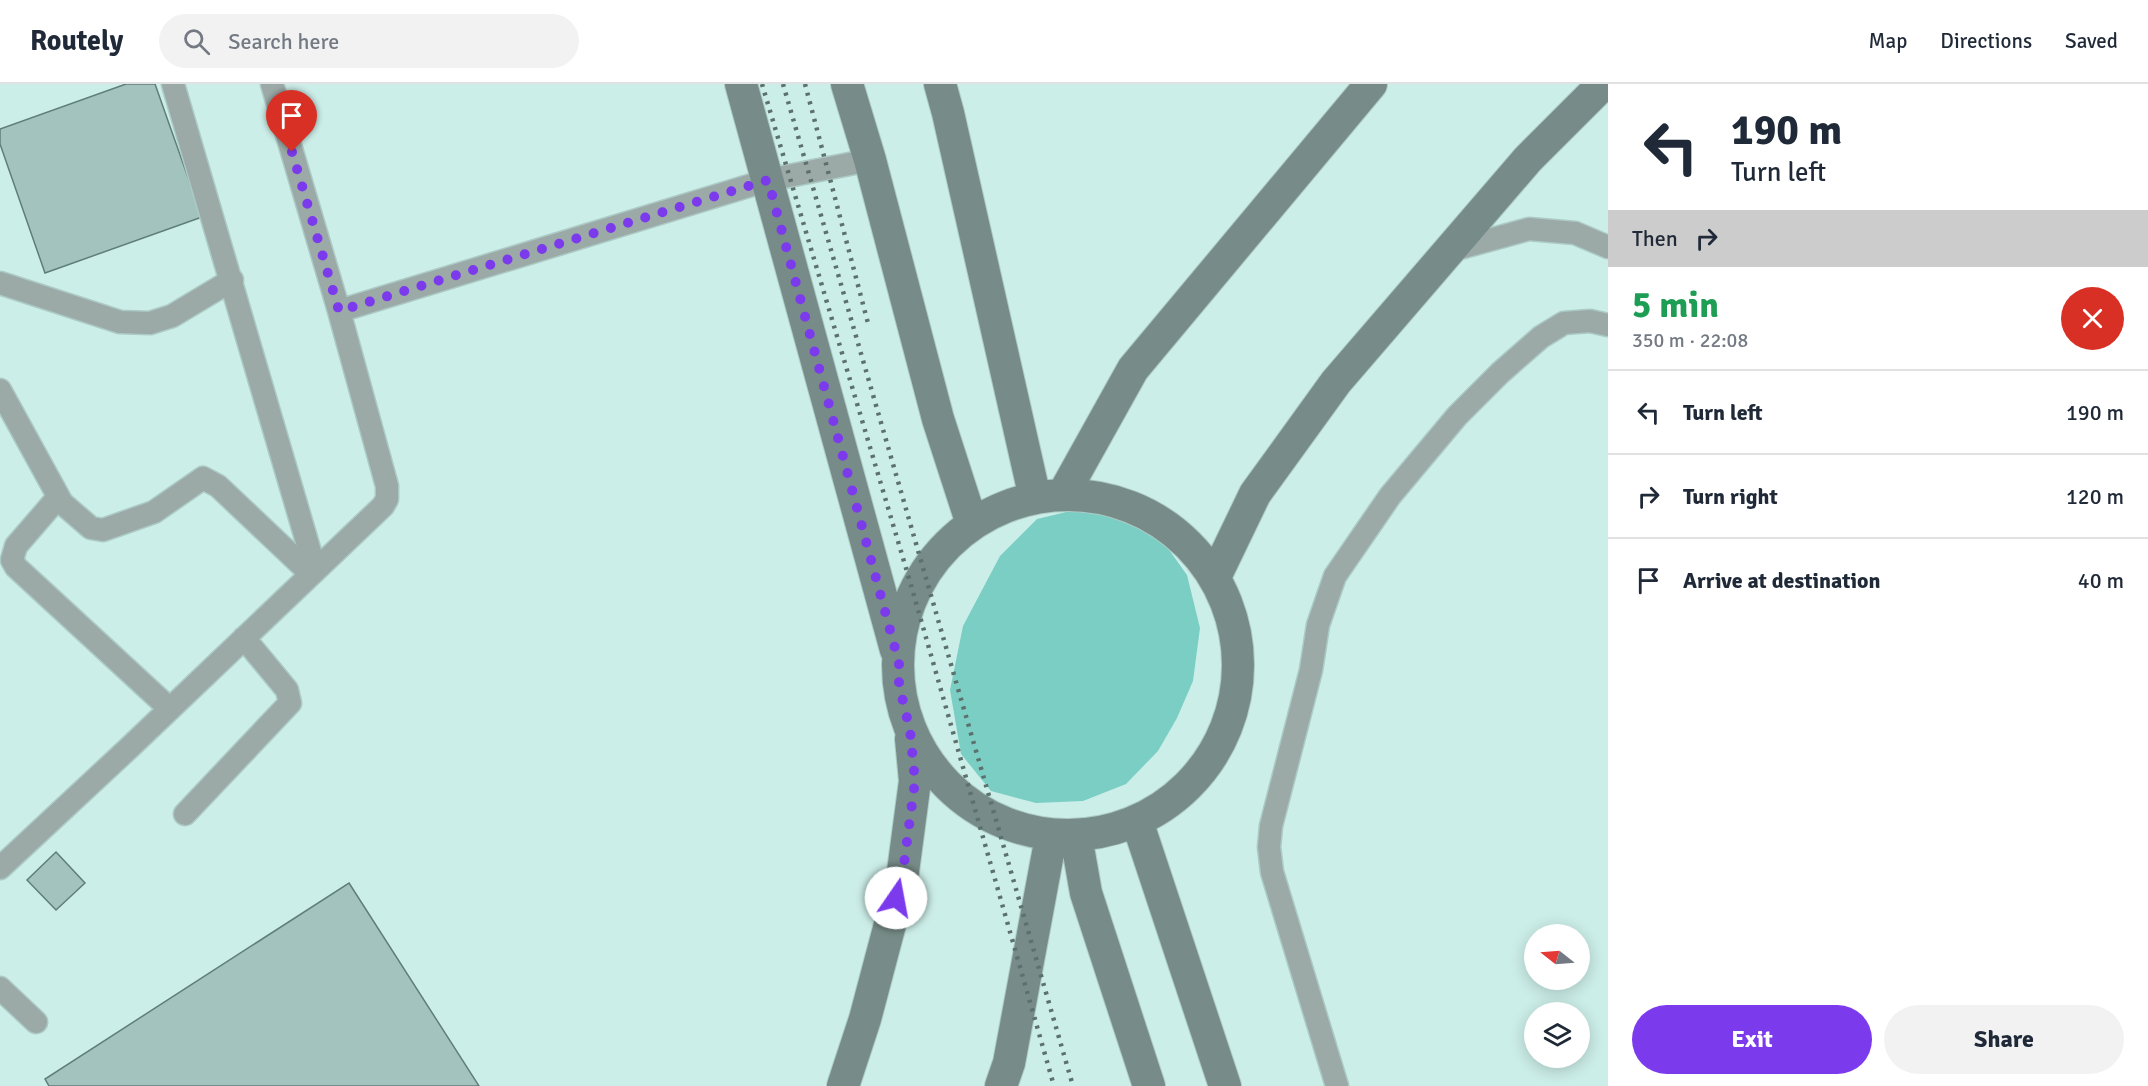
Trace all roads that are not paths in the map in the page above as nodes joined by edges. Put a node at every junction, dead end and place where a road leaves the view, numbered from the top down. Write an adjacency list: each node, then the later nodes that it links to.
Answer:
1 (173, 84): 12 (street)
2 (272, 84): 14 (street)
3 (741, 84): 9 (main road)
4 (847, 84): 8 (main road)
5 (1371, 84): 17 (main road)
6 (1603, 84): 11 (main road)
7 (949, 94): 18 (main road)
8 (870, 160): 9 (street); 20 (main road)
9 (768, 180): 14 (street); 24 (main road)
10 (1608, 247): 11 (street)
11 (1449, 251): 22 (main road)
12 (232, 280): 13 (street); 21 (street)
13 (0, 283)
14 (339, 311): 21 (street)
15 (1608, 325): 37 (street)
16 (0, 390): 19 (street)
17 (1065, 491): 18 (main road); 22 (main road)
18 (1035, 498): 20 (main road)
19 (62, 503): 21 (street); 25 (street)
20 (972, 524): 24 (main road)
21 (313, 572): 23 (street)
22 (1215, 577): 28 (main road)
23 (244, 638): 25 (street); 27 (street)
24 (899, 663): 26 (main road)
25 (170, 709): 30 (street)
26 (910, 730): 29 (main road); 33 (main road)
27 (185, 814)
28 (1137, 821): 29 (main road); 36 (main road)
29 (1064, 836): 34 (main road); 35 (main road)
30 (0, 868)
31 (0, 988): 32 (street)
32 (36, 1022)
33 (843, 1086)
34 (1001, 1086)
35 (1149, 1086)
36 (1225, 1086)
37 (1337, 1086)

